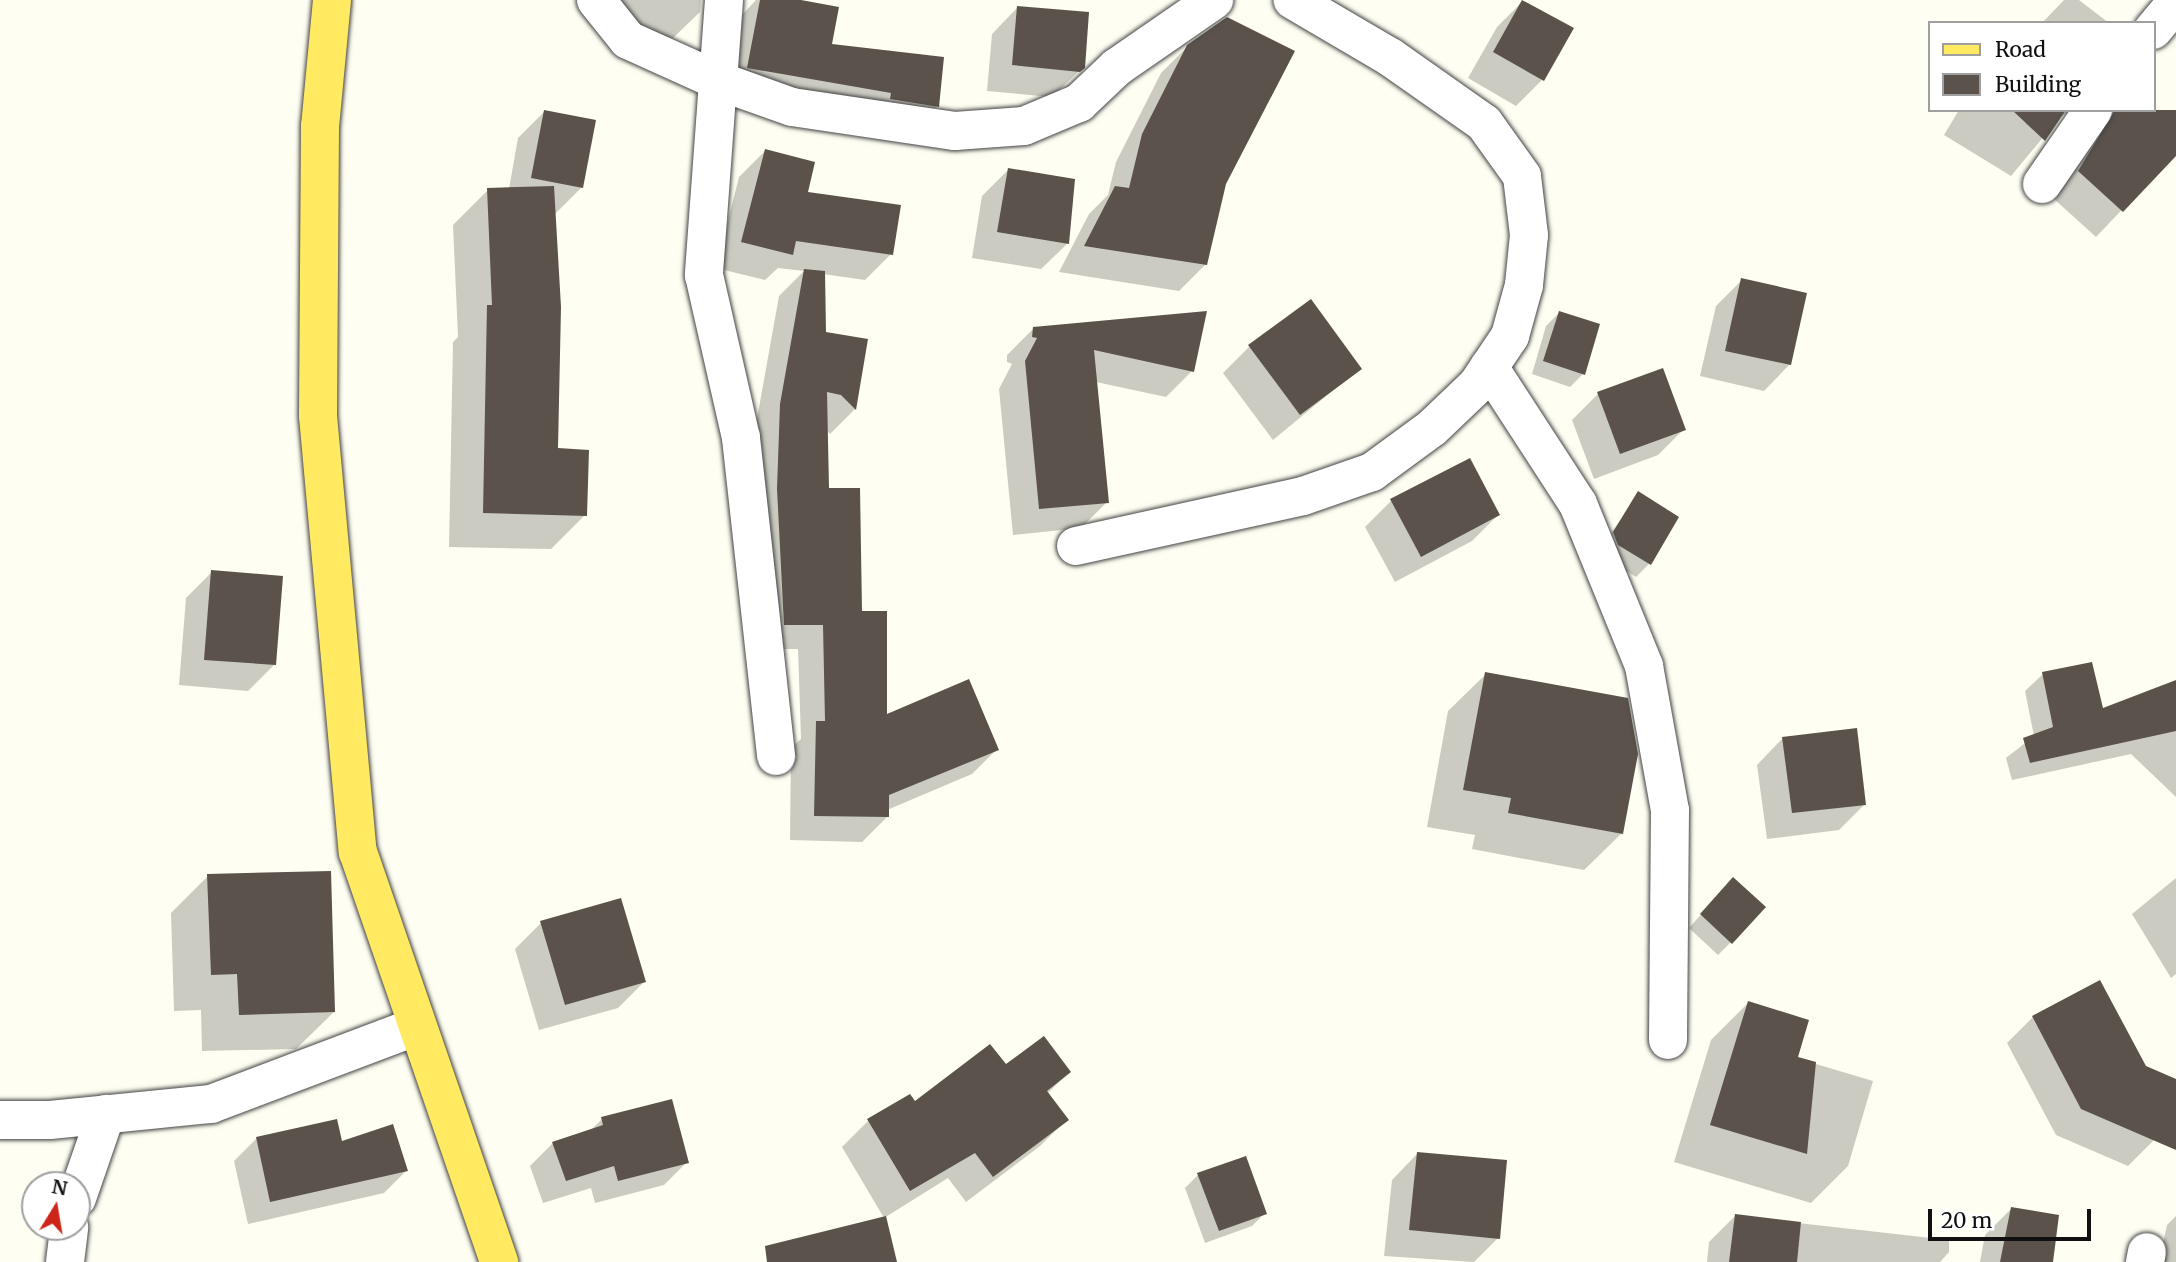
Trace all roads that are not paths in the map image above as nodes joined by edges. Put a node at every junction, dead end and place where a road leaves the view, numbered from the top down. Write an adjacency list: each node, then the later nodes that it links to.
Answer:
1 (332, 0): 14 (main road)
2 (596, 0): 8 (street)
3 (724, 0): 8 (street)
4 (1214, 0): 8 (street)
5 (1293, 0): 11 (street)
6 (2176, 3): 7 (street)
7 (2155, 28)
8 (719, 81): 13 (street)
9 (2092, 112): 10 (street)
10 (2042, 184)
11 (1489, 366): 12 (street); 15 (street)
12 (1076, 546)
13 (776, 756)
14 (417, 1026): 16 (street); 21 (main road)
15 (1668, 1040)
16 (106, 1114): 17 (street); 18 (street)
17 (0, 1120)
18 (86, 1171)
19 (67, 1241): 20 (street)
20 (65, 1262)
21 (499, 1262)

